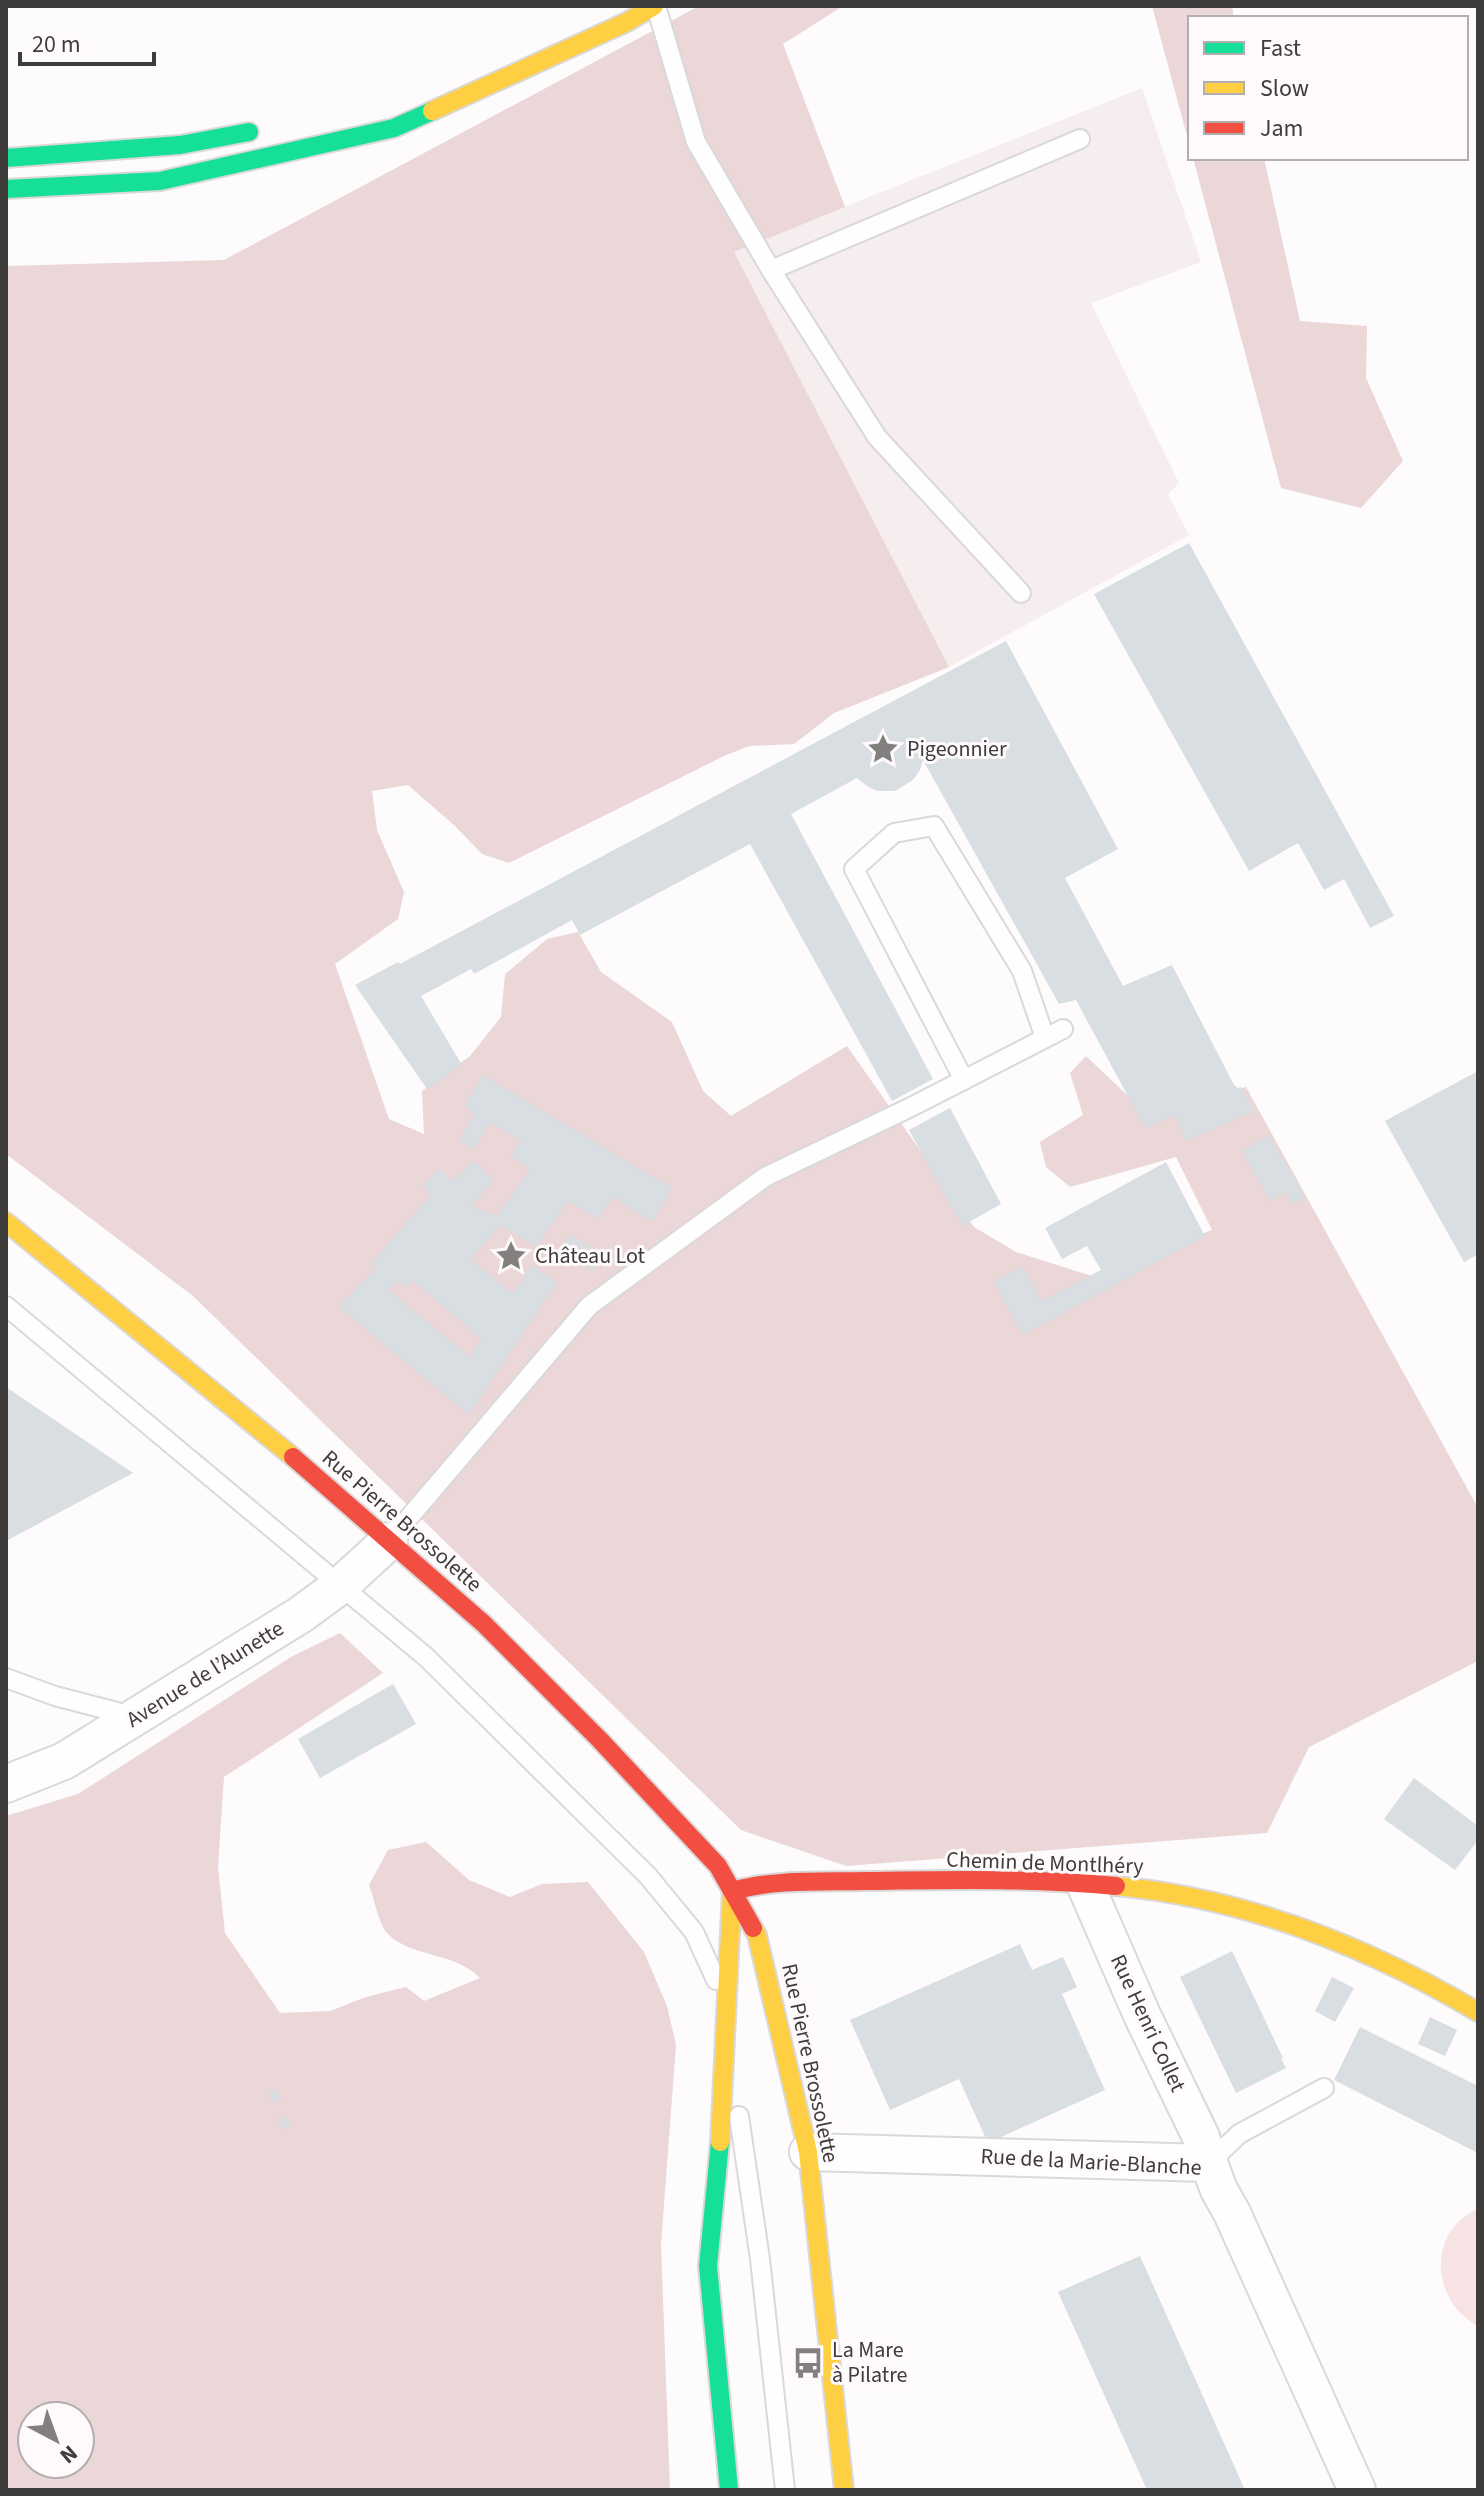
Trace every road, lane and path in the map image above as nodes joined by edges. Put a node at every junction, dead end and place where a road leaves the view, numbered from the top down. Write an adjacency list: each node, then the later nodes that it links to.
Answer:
1 (655, 6): 5 (main road); 6 (lane)
2 (271, 128): 4 (main road)
3 (1080, 139): 6 (lane)
4 (6, 158)
5 (6, 189)
6 (771, 270): 7 (lane)
7 (1021, 593)
8 (1063, 1029): 9 (lane)
9 (1045, 1038): 10 (lane); 10 (lane)
10 (964, 1080): 13 (lane)
11 (6, 1222): 13 (main road, Rue Pierre Brossolette)
12 (6, 1306): 14 (lane)
13 (389, 1541): 14 (street, Avenue de l’Aunette); 19 (main road, Rue Pierre Brossolette)
14 (341, 1585): 16 (street, Avenue de l’Aunette); 21 (lane)
15 (6, 1678): 16 (lane)
16 (135, 1717): 17 (street, Avenue de l’Aunette)
17 (6, 1784)
18 (1085, 1884): 19 (main road, Chemin de Montlhéry); 20 (main road, Chemin de Montlhéry); 24 (street, Rue Henri Collet)
19 (732, 1891): 21 (main road); 23 (main road, Rue Pierre Brossolette)
20 (1478, 2012)
21 (725, 2023): 25 (main road); 26 (lane)
22 (1324, 2088): 24 (lane)
23 (808, 2152): 24 (street, Rue de la Marie-Blanche); 27 (main road, Rue Pierre Brossolette)
24 (1209, 2163): 28 (street, Rue de la Marie-Blanche)
25 (729, 2490)
26 (785, 2490)
27 (844, 2490)
28 (1357, 2490)

